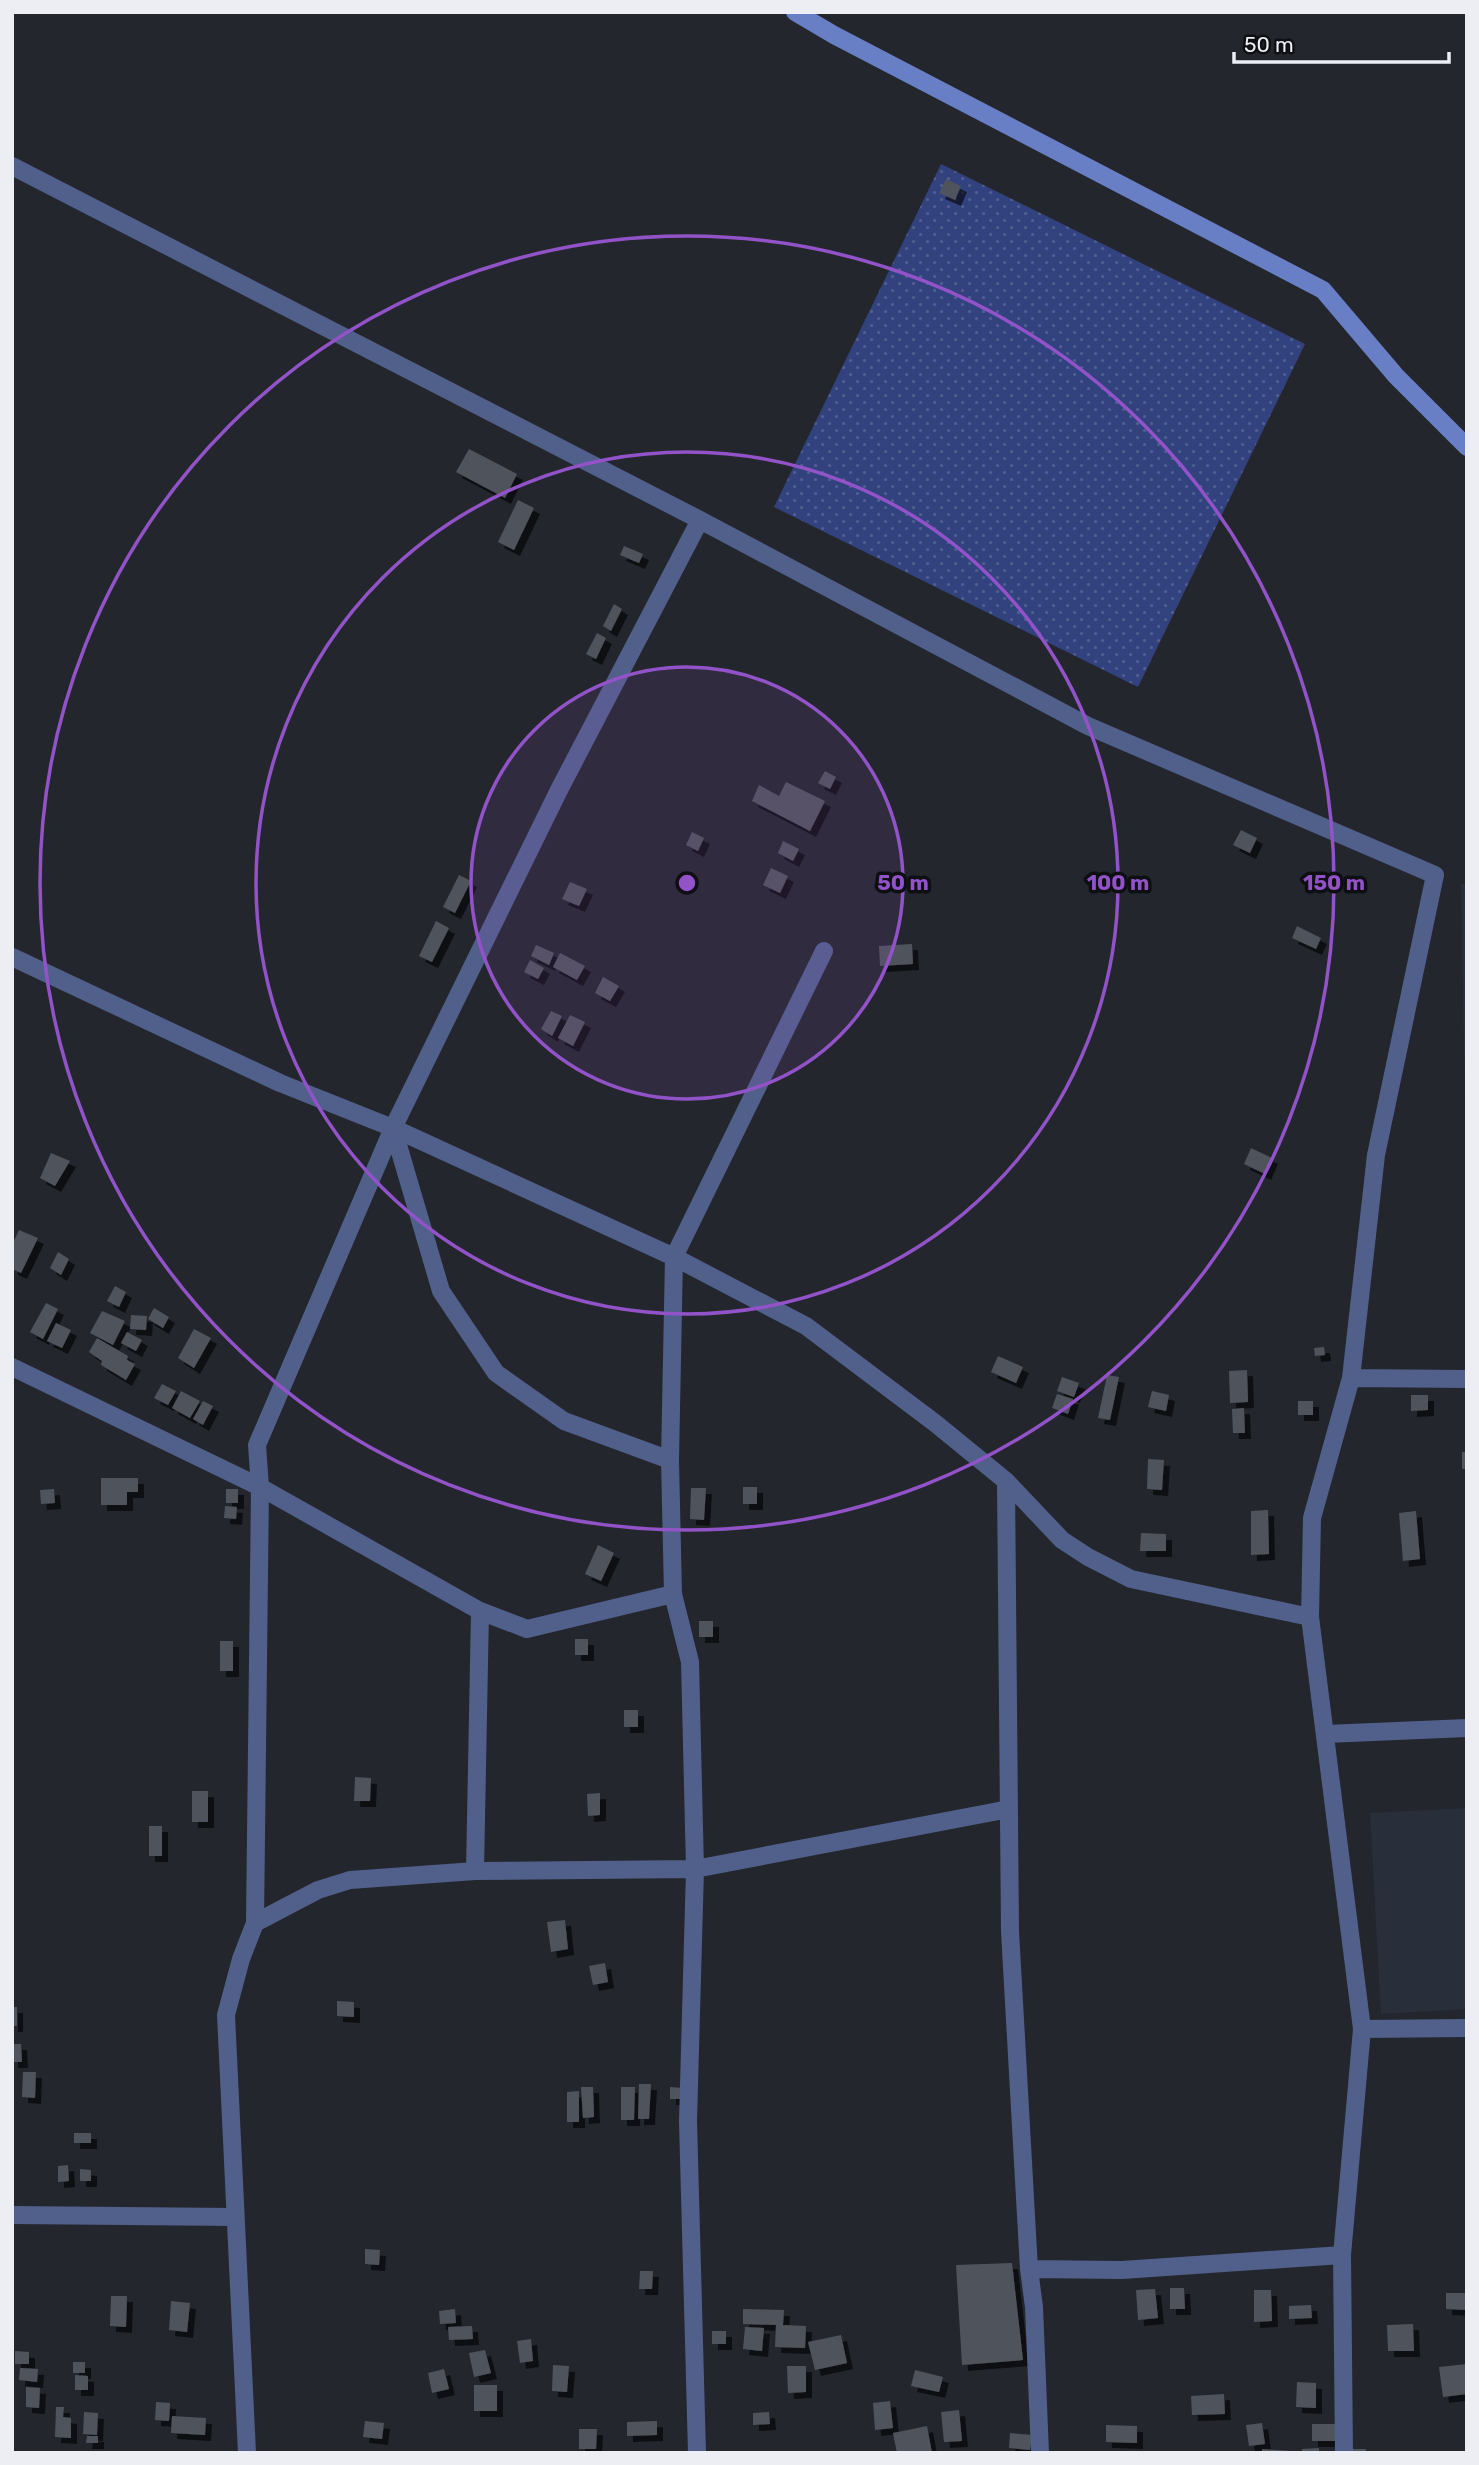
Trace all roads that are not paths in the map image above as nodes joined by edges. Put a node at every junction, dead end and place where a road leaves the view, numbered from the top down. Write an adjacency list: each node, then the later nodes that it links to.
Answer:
1 (795, 12): 3 (street)
2 (12, 166): 4 (street)
3 (1467, 447)
4 (701, 520): 7 (street); 10 (street)
5 (824, 951): 8 (street)
6 (12, 957): 7 (street)
7 (393, 1128): 8 (street); 12 (street); 14 (street)
8 (674, 1257): 12 (street); 13 (street)
9 (12, 1367): 14 (street)
10 (1351, 1378): 11 (street); 17 (street)
11 (1467, 1379)
12 (670, 1461): 15 (street)
13 (1006, 1482): 17 (street); 20 (street)
14 (260, 1487): 16 (street); 23 (street)
15 (673, 1594): 16 (street); 21 (street)
16 (480, 1611): 22 (street)
17 (1310, 1617): 19 (street)
18 (1467, 1728): 19 (street)
19 (1326, 1734): 25 (street)
20 (1009, 1809): 21 (street); 29 (street)
21 (695, 1869): 22 (street); 31 (street)
22 (475, 1871): 23 (street)
23 (255, 1923): 27 (street)
24 (1467, 2028): 25 (street)
25 (1362, 2029): 28 (street)
26 (12, 2215): 27 (street)
27 (235, 2217): 30 (street)
28 (1342, 2255): 29 (street); 33 (street)
29 (1029, 2269): 32 (street)
30 (247, 2453)
31 (697, 2453)
32 (1040, 2453)
33 (1344, 2453)

